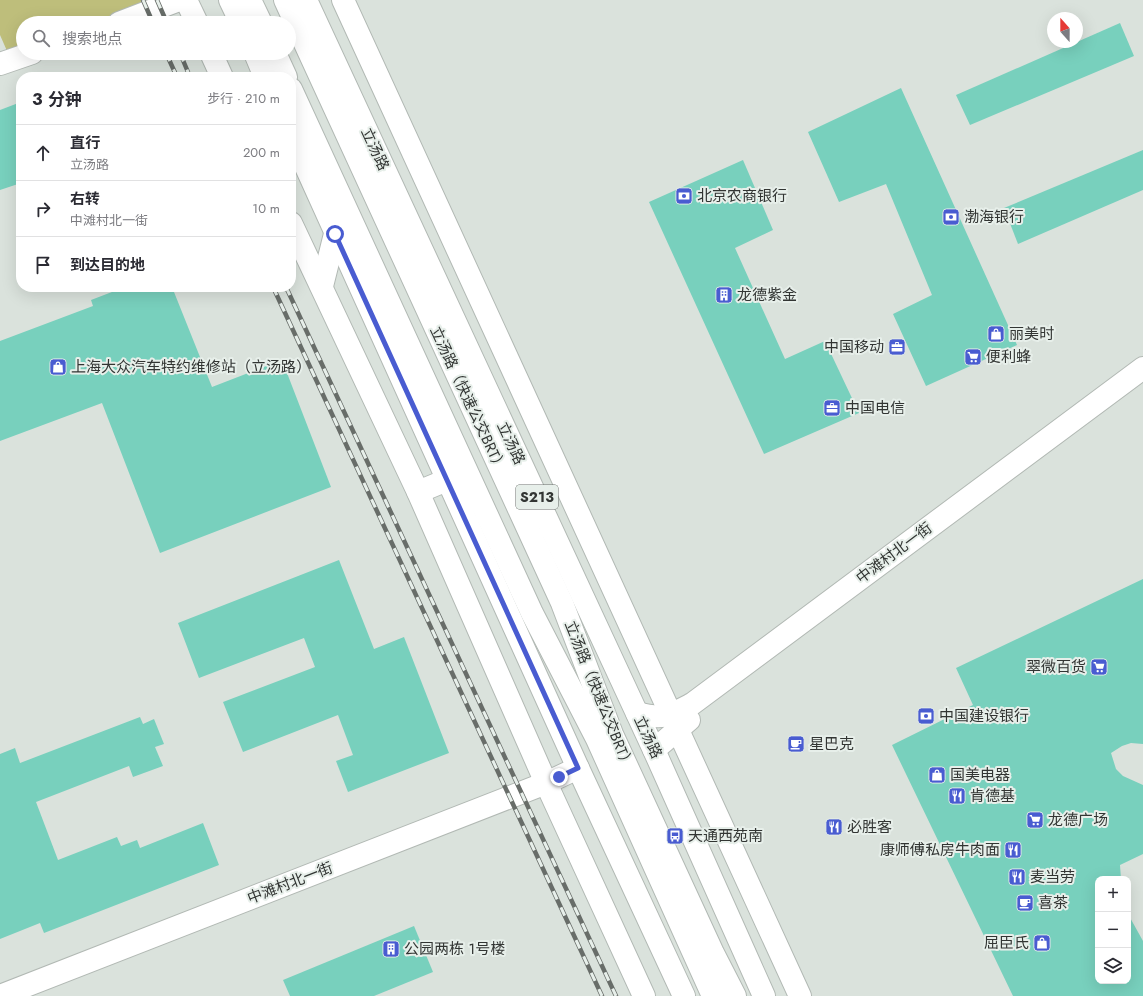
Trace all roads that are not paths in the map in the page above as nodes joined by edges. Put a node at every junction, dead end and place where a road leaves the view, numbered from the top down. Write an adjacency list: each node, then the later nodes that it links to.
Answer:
1 (180, 0): 8 (street)
2 (186, 0): 9 (street)
3 (230, 0): 10 (street)
4 (250, 0): 11 (street)
5 (285, 0): 12 (street, 立汤路（快速公交BRT）)
6 (306, 0): 33 (street, 立汤路 / S213)
7 (343, 0): 34 (street, 立汤路 / S213)
8 (138, 16)
9 (194, 16)
10 (238, 16)
11 (258, 16)
12 (292, 16)
13 (296, 24): 42 (street, 立汤路（快速公交BRT）)
14 (16, 58): 19 (street)
15 (214, 60): 20 (street)
16 (254, 60): 21 (street)
17 (257, 60): 22 (street)
18 (278, 60): 23 (street)
19 (0, 64)
20 (220, 72)
21 (253, 72)
22 (263, 72)
23 (284, 72)
24 (296, 99): 41 (street, 立汤路（快速公交BRT）)
25 (296, 145): 27 (street)
26 (296, 233): 28 (street)
27 (335, 234): 28 (street); 31 (street)
28 (322, 286): 32 (street)
29 (1143, 368): 34 (street, 中滩村北一街)
30 (1143, 385): 34 (street, 中滩村北一街)
31 (447, 480): 32 (street); 36 (street)
32 (418, 492): 37 (street)
33 (637, 713): 34 (street, 中滩村北一街); 35 (street, 立汤路 / S213)
34 (675, 721): 35 (street, 中滩村北一街); 44 (street, 立汤路 / S213)
35 (654, 750): 43 (street, 立汤路 / S213)
36 (578, 768): 37 (street, 中滩村北一街); 40 (street)
37 (546, 783): 38 (street, 中滩村北一街); 39 (street)
38 (0, 996)
39 (644, 996)
40 (684, 996)
41 (713, 996)
42 (736, 996)
43 (764, 996)
44 (800, 996)

